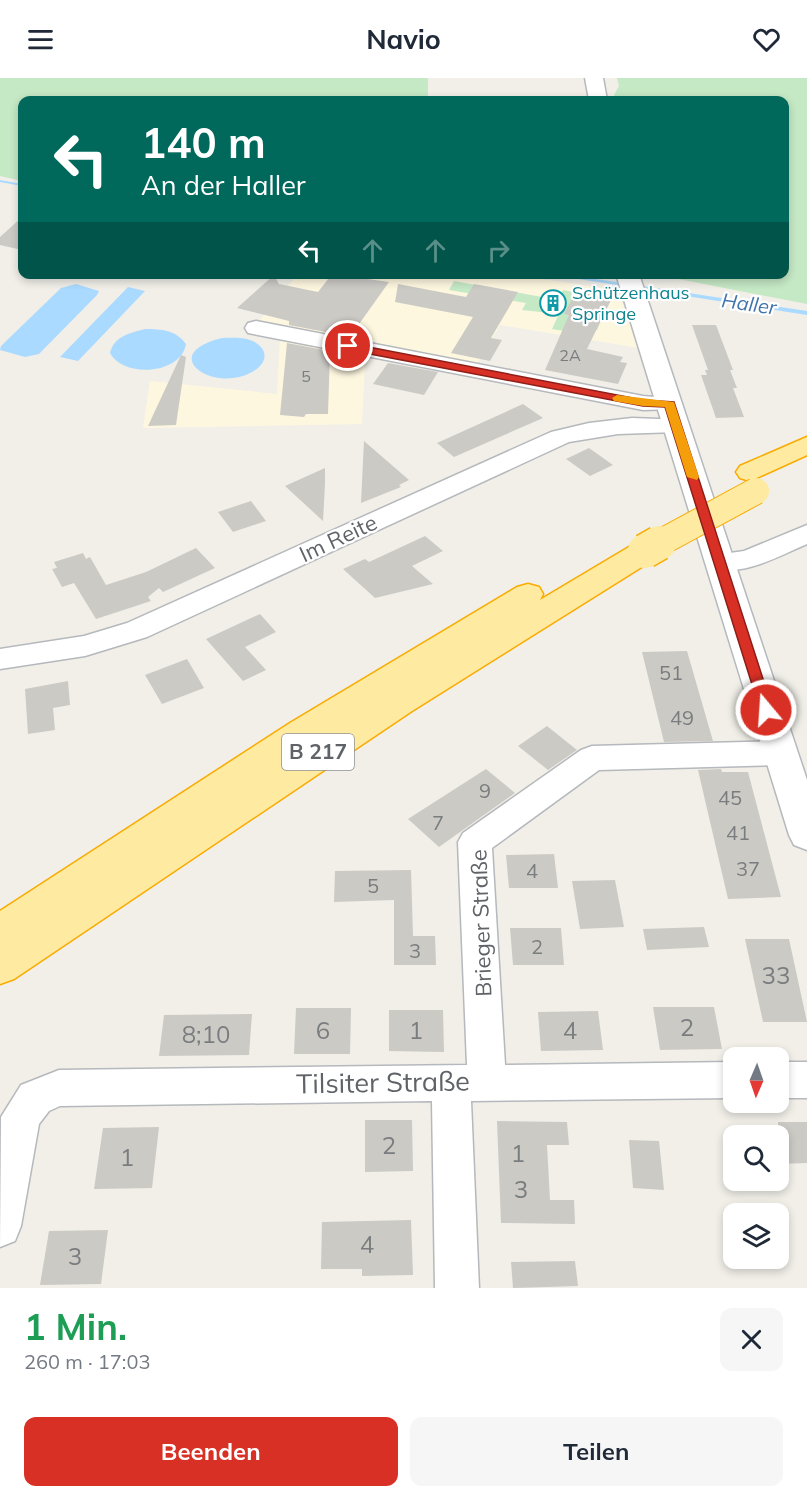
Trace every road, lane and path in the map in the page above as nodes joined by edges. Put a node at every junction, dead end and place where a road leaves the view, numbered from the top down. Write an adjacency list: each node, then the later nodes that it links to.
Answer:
1 (594, 78): 2 (street)
2 (597, 96)
3 (630, 284): 5 (street)
4 (256, 328): 5 (street)
5 (673, 414): 11 (street); 12 (street, Im Reite)
6 (807, 445): 8 (highway, B 217)
7 (807, 467): 8 (highway, B 217)
8 (753, 482): 10 (highway, B 217, bridge)
9 (807, 534): 11 (street)
10 (642, 541): 15 (highway, B 217); 16 (highway, B 217)
11 (719, 562): 13 (street)
12 (0, 658)
13 (780, 753): 14 (street); 20 (street, Brieger Straße)
14 (807, 835)
15 (0, 932)
16 (0, 967)
17 (723, 1080): 20 (street, Tilsiter Straße)
18 (789, 1080): 19 (street)
19 (807, 1080)
20 (469, 1082): 21 (street, Tilsiter Straße); 22 (street)
21 (0, 1226)
22 (457, 1288)

